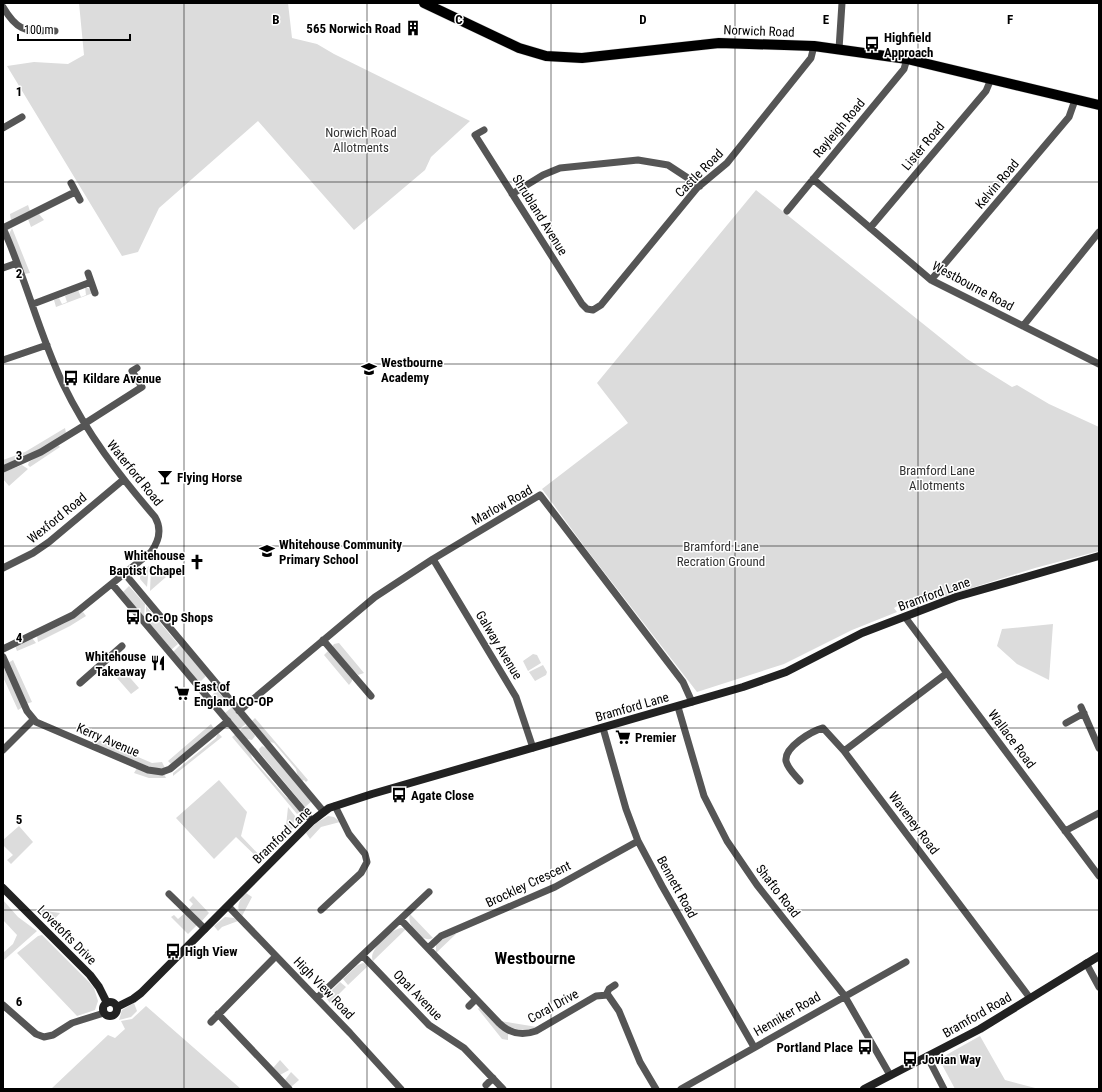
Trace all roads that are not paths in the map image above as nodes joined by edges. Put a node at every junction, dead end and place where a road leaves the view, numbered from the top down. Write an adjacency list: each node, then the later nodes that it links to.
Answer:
1 (424, 3): 5 (main road, Norwich Road)
2 (842, 3): 6 (street)
3 (3, 7): 4 (street)
4 (55, 31)
5 (814, 46): 6 (main road, Norwich Road); 16 (street, Castle Road)
6 (839, 49): 7 (main road, Norwich Road)
7 (907, 59): 8 (main road, Norwich Road); 14 (street, Rayleigh Road)
8 (991, 79): 9 (main road, Norwich Road); 22 (street, Lister Road)
9 (1075, 100): 10 (main road, Norwich Road); 27 (street, Kelvin Road)
10 (1099, 105)
11 (22, 117): 12 (street)
12 (3, 128)
13 (484, 130): 18 (street, Shrubland Avenue)
14 (813, 179): 20 (street, Rayleigh Road); 22 (street, Westbourne Road)
15 (71, 183): 17 (street)
16 (700, 186): 18 (street); 31 (street, Castle Road)
17 (75, 192): 19 (street); 21 (street, Waterford Road)
18 (512, 194): 31 (street, Shrubland Avenue)
19 (80, 200)
20 (787, 211)
21 (3, 228): 24 (street, Waterford Road)
22 (870, 228): 27 (street, Westbourne Road)
23 (1099, 232): 32 (street)
24 (17, 263): 25 (street); 30 (street, Waterford Road)
25 (3, 268)
26 (88, 273): 28 (street)
27 (931, 280): 32 (street, Westbourne Road)
28 (91, 282): 29 (street); 30 (street)
29 (96, 293)
30 (33, 304): 33 (street, Waterford Road)
31 (593, 310)
32 (1023, 326): 35 (street, Westbourne Road)
33 (47, 344): 34 (street); 37 (street, Waterford Road)
34 (3, 360)
35 (1099, 364)
36 (137, 368): 37 (street)
37 (84, 425): 38 (street); 39 (street, Waterford Road)
38 (3, 469)
39 (123, 480): 42 (street, Wexford Road); 43 (street, Waterford Road)
40 (1099, 556): 45 (street, Bramford Lane)
41 (433, 559): 46 (street, Marlow Road); 55 (street, Marlow Road); 64 (street, Galway Avenue)
42 (3, 568)
43 (125, 574): 44 (street, Waterford Road); 52 (street)
44 (112, 584): 48 (street, Waterford Road); 53 (street)
45 (905, 617): 50 (street, Wallace Road); 55 (street, Bramford Lane)
46 (323, 640): 54 (street); 57 (street, Marlow Road)
47 (122, 646): 51 (street)
48 (3, 649)
49 (3, 657): 58 (street)
50 (947, 673): 67 (street); 73 (street, Wallace Road)
51 (80, 683)
52 (216, 684): 53 (street); 57 (street)
53 (205, 694): 59 (street)
54 (371, 696)
55 (692, 702): 56 (street, Bramford Lane)
56 (678, 707): 61 (street, Bramford Lane); 94 (street, Shafto Road)
57 (239, 712): 62 (street)
58 (33, 720): 59 (street, Kerry Avenue); 66 (street)
59 (228, 721): 63 (street)
60 (1066, 723): 65 (street)
61 (603, 728): 64 (street, Bramford Lane); 74 (street, Bennett Road)
62 (262, 738): 63 (street); 70 (street)
63 (251, 748): 72 (street)
64 (533, 748): 69 (street, Bramford Lane)
65 (1099, 748)
66 (3, 750)
67 (844, 751): 68 (street, Waveney Road); 96 (street, Waveney Road)
68 (800, 782)
69 (334, 806): 70 (street, Bramford Lane); 82 (street)
70 (324, 812): 72 (street, Bramford Lane)
71 (1099, 813): 73 (street)
72 (312, 821): 80 (street, Bramford Lane)
73 (1065, 831): 75 (street, Wallace Road)
74 (638, 841): 85 (street, Brockley Crescent); 105 (street, Bennett Road)
75 (1099, 876)
76 (3, 888): 98 (street, Lovetofts Drive)
77 (429, 892): 79 (street)
78 (169, 894): 84 (street)
79 (421, 900): 81 (street); 83 (street)
80 (228, 906): 84 (street, Bramford Lane); 86 (street, High View Road)
81 (427, 906)
82 (332, 912)
83 (401, 920): 85 (street, Coral Drive); 87 (street)
84 (205, 929): 100 (street, Bramford Lane)
85 (428, 948): 97 (street, Coral Drive)
86 (276, 956): 95 (street, High View Road); 103 (street)
87 (364, 956): 95 (street); 108 (street, Opal Avenue)
88 (1099, 956): 90 (street, Bramford Road)
89 (906, 962): 94 (street, Henniker Road)
90 (1086, 963): 92 (street); 96 (street, Bramford Road)
91 (614, 985): 93 (street)
92 (1099, 987)
93 (606, 995): 97 (street, Coral Drive); 113 (street)
94 (844, 995): 105 (street, Henniker Road); 107 (street, Shafto Road)
95 (317, 998): 111 (street, High View Road)
96 (1030, 998): 106 (street, Bramford Road)
97 (476, 999): 101 (street)
98 (107, 1003): 100 (street); 102 (street)
99 (3, 1004): 102 (street)
100 (117, 1006): 102 (street)
101 (469, 1006)
102 (104, 1013)
103 (218, 1014): 104 (street); 110 (street)
104 (210, 1022)
105 (754, 1047): 114 (street, Henniker Road)
106 (927, 1056): 107 (street, Bramford Road); 116 (street)
107 (890, 1075): 115 (street, Bramford Road)
108 (493, 1078): 109 (street); 112 (street, Opal Avenue)
109 (486, 1085)
110 (289, 1089)
111 (401, 1089)
112 (503, 1089)
113 (656, 1089)
114 (681, 1089)
115 (864, 1089)
116 (944, 1089)

